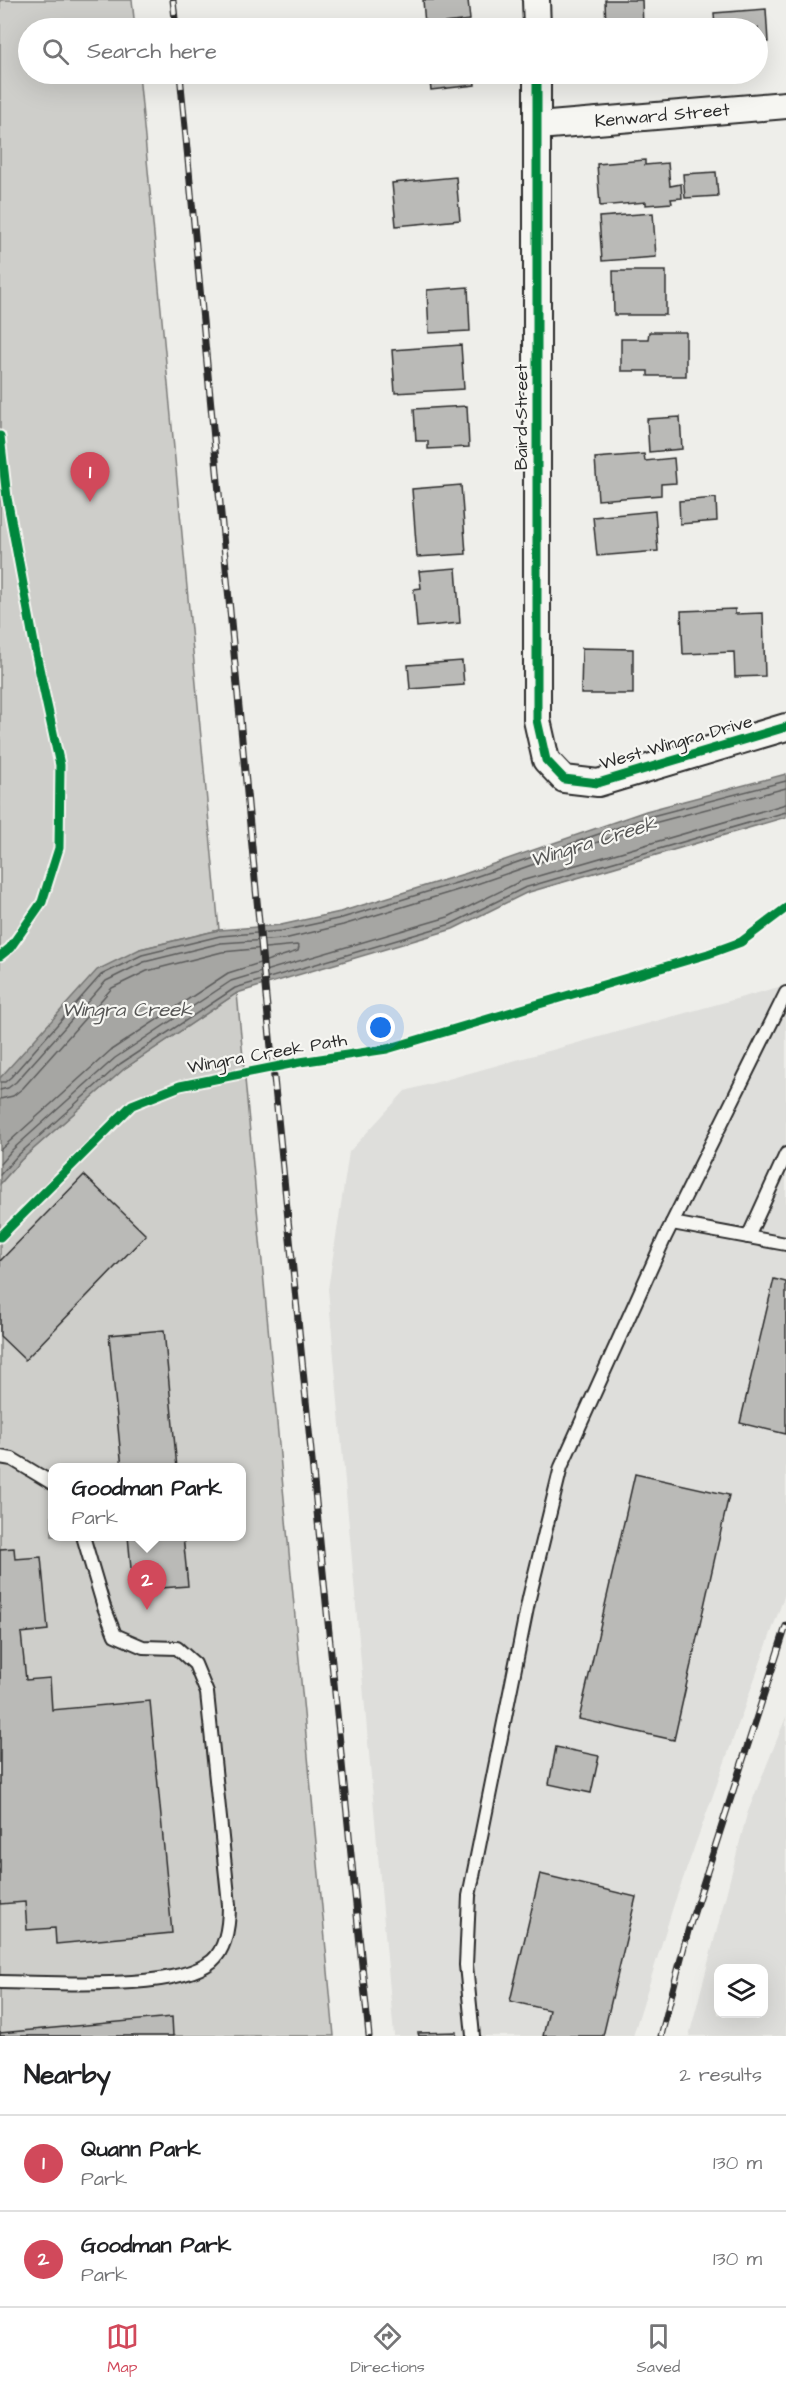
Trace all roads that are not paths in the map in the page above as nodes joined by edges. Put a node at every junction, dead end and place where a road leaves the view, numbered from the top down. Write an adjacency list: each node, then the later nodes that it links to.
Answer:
1 (536, 0): 2 (street)
2 (537, 18)
3 (537, 84): 5 (street, Baird Street)
4 (786, 105): 5 (street, Kenward Street)
5 (538, 126): 7 (street, Baird Street)
6 (786, 727): 7 (street, West Wingra Drive)
7 (546, 760)
8 (786, 993): 10 (lane)
9 (785, 1158): 11 (lane)
10 (672, 1223): 11 (lane); 17 (lane)
11 (748, 1237): 12 (lane)
12 (786, 1244)
13 (0, 1457): 14 (lane)
14 (48, 1481)
15 (84, 1541): 16 (lane)
16 (0, 1982)
17 (473, 2036)

